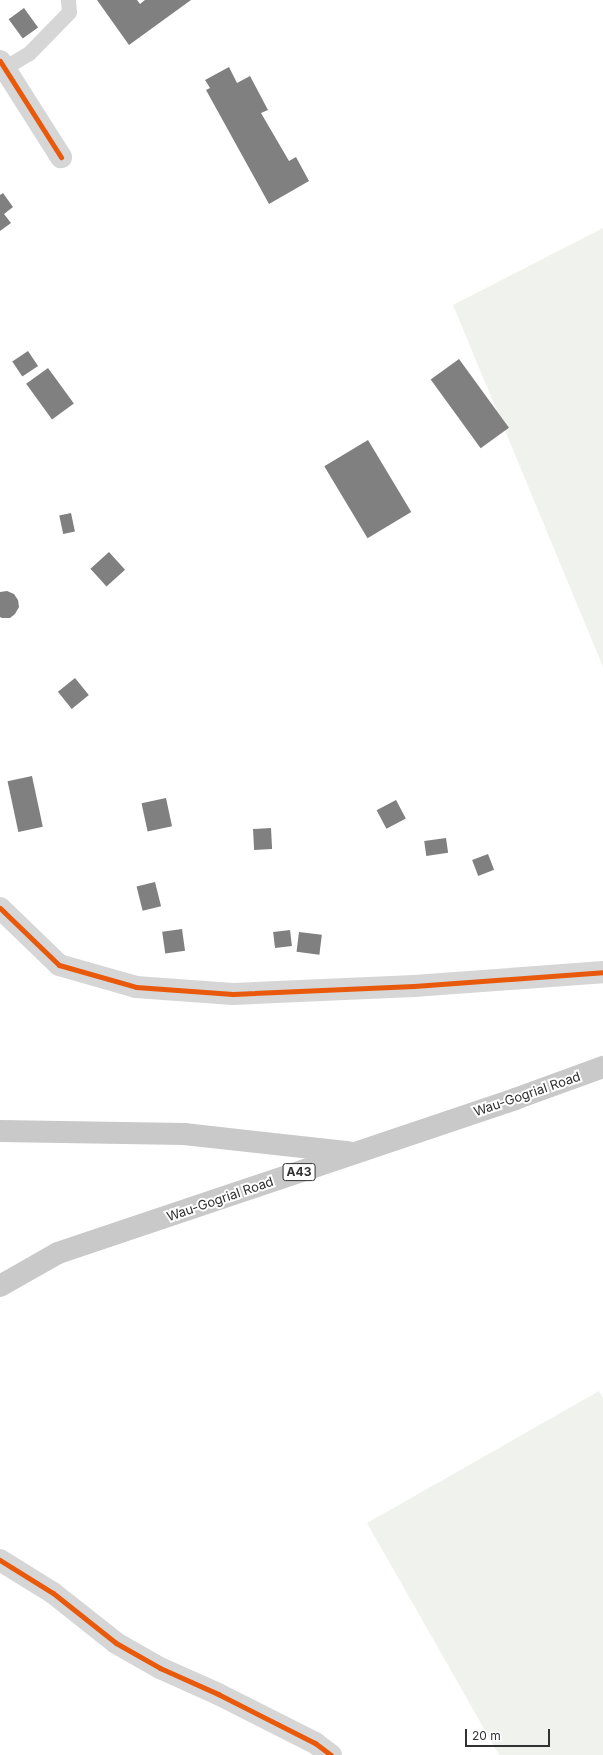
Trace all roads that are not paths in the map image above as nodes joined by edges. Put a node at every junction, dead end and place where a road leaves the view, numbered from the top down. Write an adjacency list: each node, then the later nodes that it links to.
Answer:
1 (68, 0): 2 (lane)
2 (2, 64): 3 (street)
3 (61, 157)
4 (0, 908): 5 (street)
5 (603, 972)
6 (603, 1067): 8 (main road, Wau-Gogrial Road / A43)
7 (0, 1131): 8 (main road)
8 (354, 1153): 9 (main road, Wau-Gogrial Road / A43)
9 (0, 1286)
10 (0, 1560): 11 (street)
11 (331, 1755)

